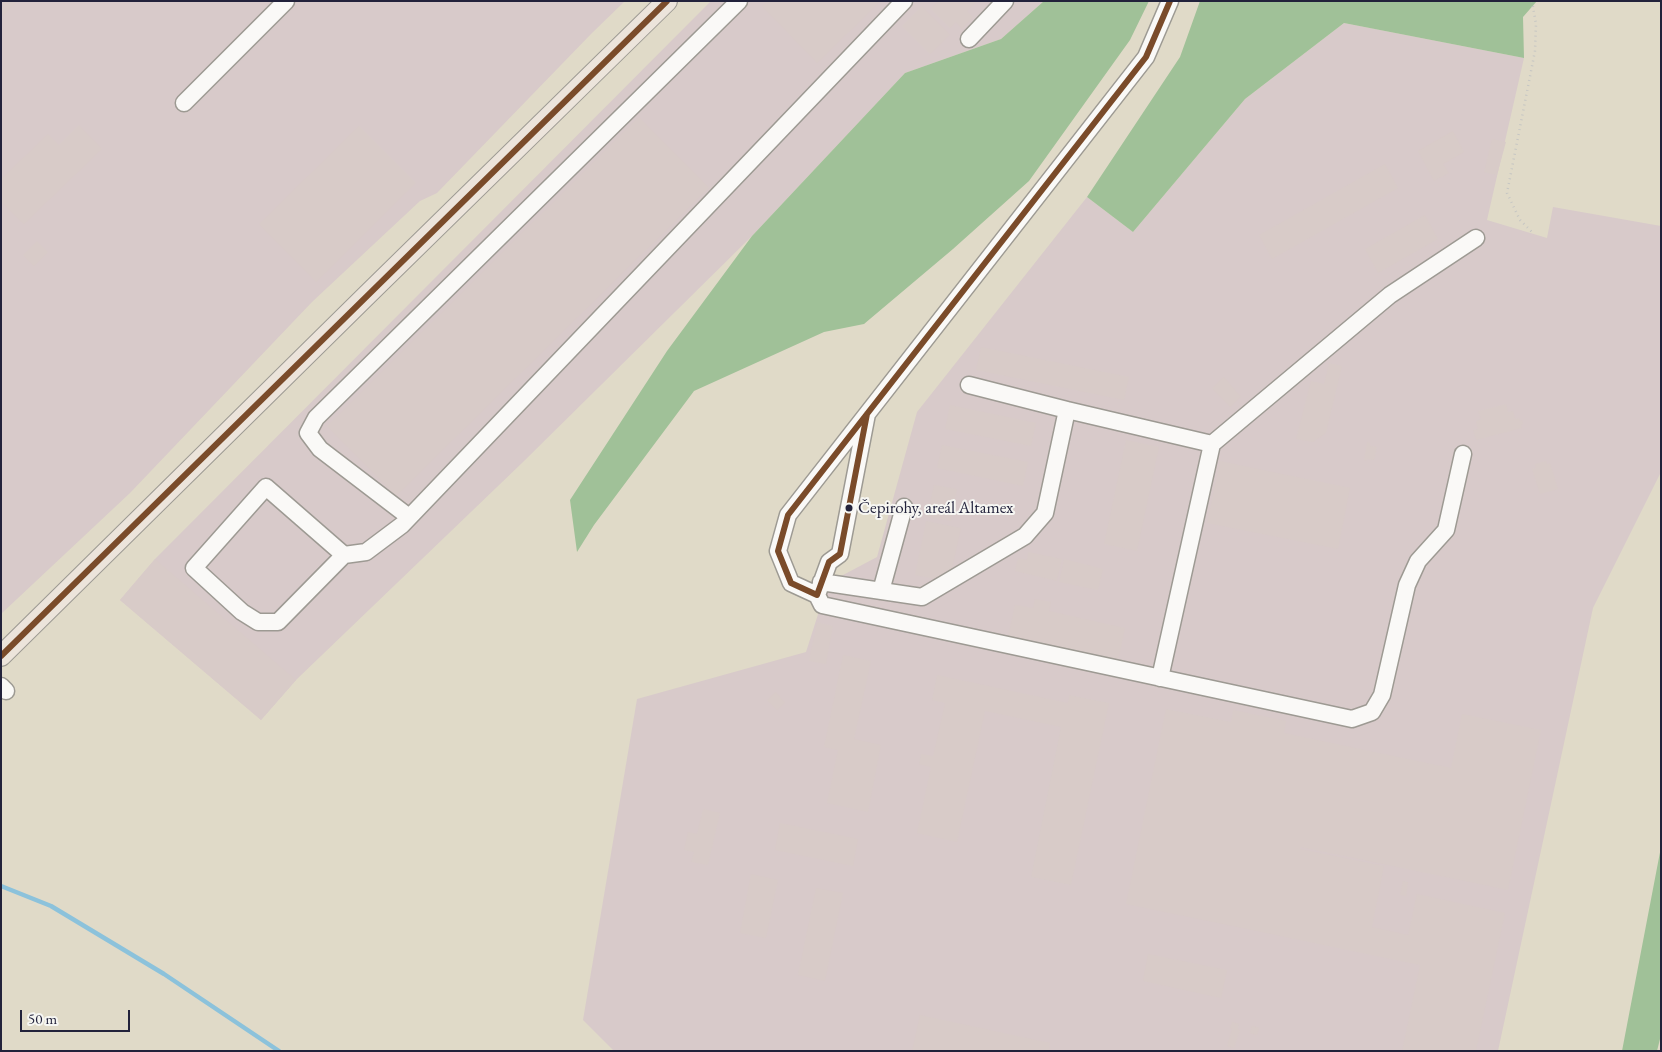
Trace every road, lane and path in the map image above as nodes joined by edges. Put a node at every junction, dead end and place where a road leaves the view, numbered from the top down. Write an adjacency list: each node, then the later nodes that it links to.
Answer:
1 (286, 1): 9 (lane)
2 (667, 1): 22 (main road)
3 (739, 1): 18 (lane)
4 (904, 1): 18 (lane)
5 (1005, 1): 8 (lane)
6 (1170, 1): 14 (lane)
7 (1532, 1): 10 (path)
8 (969, 39)
9 (184, 103)
10 (1534, 234)
11 (1476, 238): 15 (lane)
12 (969, 385): 13 (lane)
13 (1067, 410): 15 (lane); 21 (lane)
14 (867, 414): 20 (lane); 20 (lane)
15 (1212, 444): 23 (lane)
16 (1463, 454): 23 (lane)
17 (904, 507): 21 (lane)
18 (409, 517): 19 (lane)
19 (344, 555): 19 (lane)
20 (819, 588): 21 (lane); 23 (lane)
21 (881, 591)
22 (1, 656)
23 (1160, 678)

